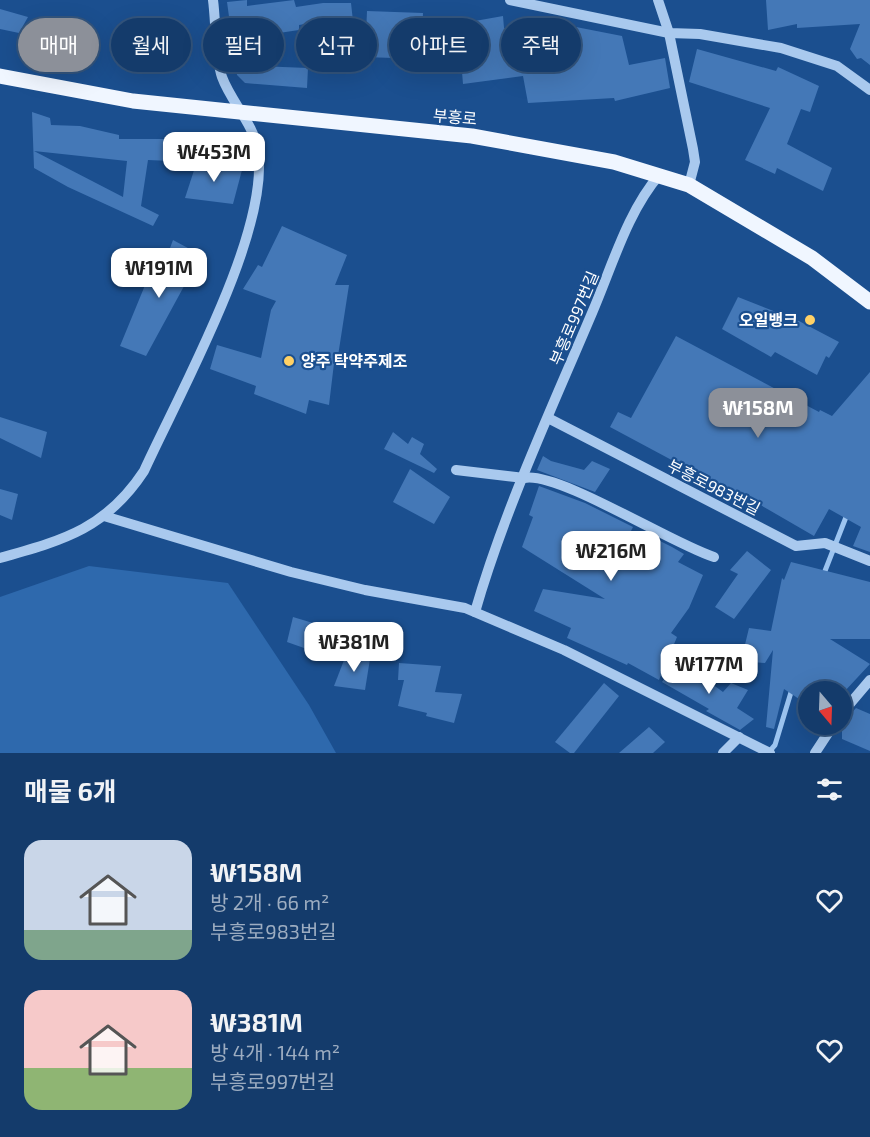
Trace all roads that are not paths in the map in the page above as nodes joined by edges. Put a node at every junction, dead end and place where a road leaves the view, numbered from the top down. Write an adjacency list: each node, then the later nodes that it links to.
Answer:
1 (213, 0): 8 (street)
2 (510, 0): 4 (street)
3 (658, 0): 5 (street)
4 (546, 4): 5 (street)
5 (669, 33): 7 (street); 10 (street)
6 (0, 76): 8 (main road, 부흥로)
7 (870, 90)
8 (241, 112): 9 (main road, 부흥로); 15 (street)
9 (660, 174): 10 (main road, 부흥로); 12 (street, 부흥로997번길)
10 (689, 185): 11 (main road, 부흥로)
11 (870, 302)
12 (548, 418): 14 (street, 부흥로997번길); 18 (street, 부흥로983번길)
13 (456, 470): 14 (street)
14 (524, 478): 16 (street); 19 (street, 부흥로997번길)
15 (104, 516): 17 (street); 19 (street)
16 (714, 557)
17 (0, 558)
18 (870, 561)
19 (475, 612): 23 (street)
20 (870, 680): 21 (street)
21 (852, 701)
22 (827, 735): 26 (street)
23 (739, 737): 24 (street); 25 (street)
24 (766, 751)
25 (723, 753)
26 (816, 753)

